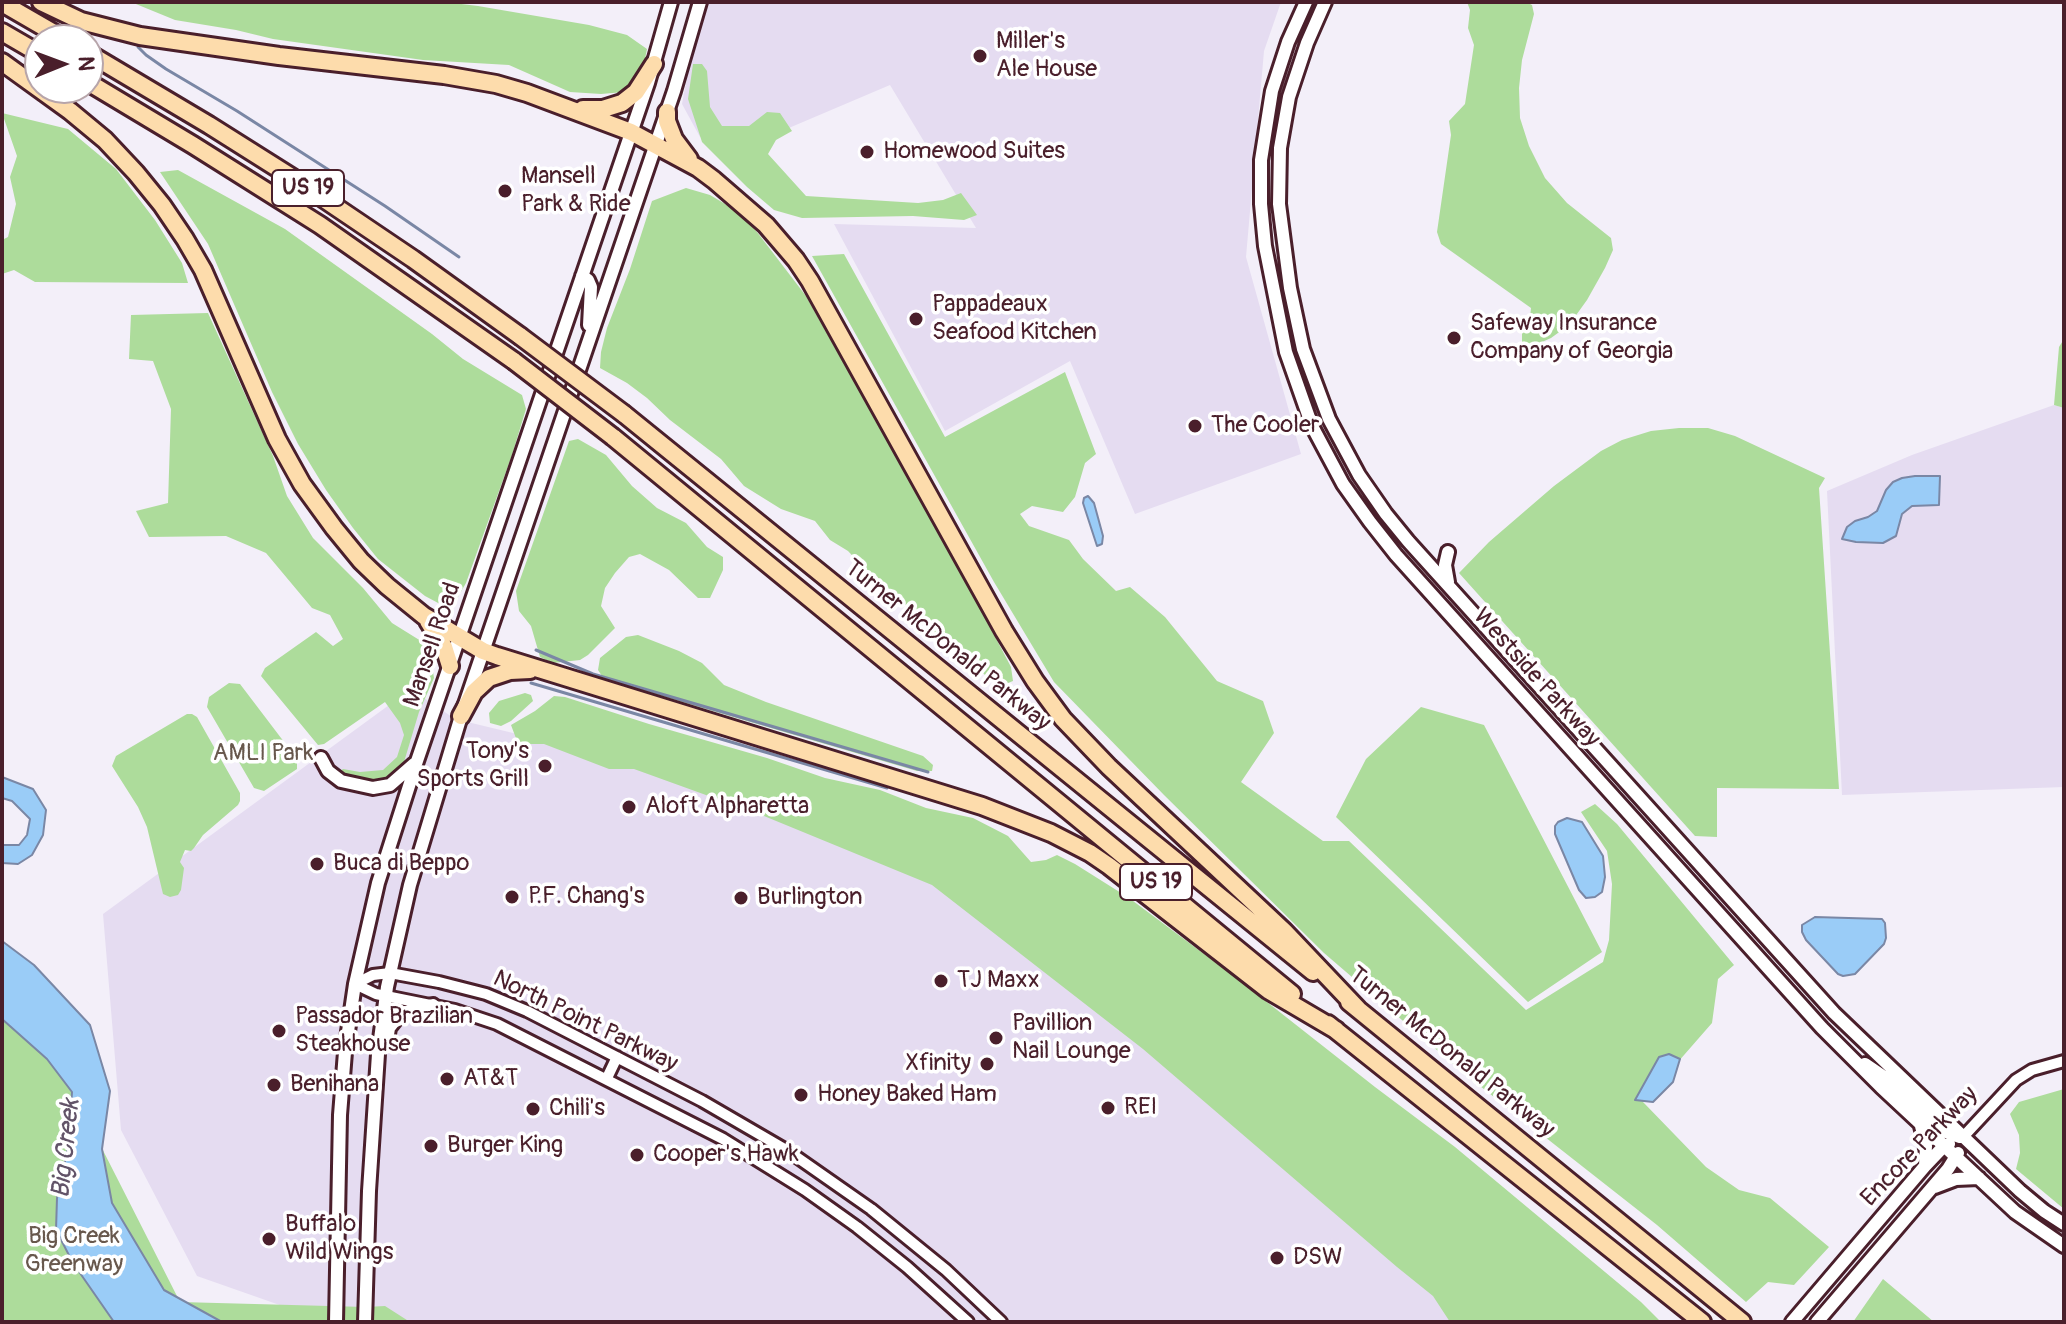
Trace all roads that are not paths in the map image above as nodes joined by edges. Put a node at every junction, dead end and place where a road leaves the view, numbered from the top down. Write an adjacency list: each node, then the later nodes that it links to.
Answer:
1 (41, 2): 14 (highway)
2 (671, 2): 12 (main road, Mansell Road)
3 (1306, 2): 37 (main road, Westside Parkway)
4 (1325, 2): 22 (main road, Westside Parkway)
5 (2, 3): 7 (highway)
6 (700, 6): 15 (main road, Mansell Road)
7 (38, 24)
8 (2, 32): 9 (highway)
9 (24, 45)
10 (2, 62): 23 (highway)
11 (104, 62): 35 (highway, Turner McDonald Parkway / US 19, bridge)
12 (654, 64): 14 (highway); 16 (main road, Mansell Road)
13 (104, 92): 36 (highway, Turner McDonald Parkway / US 19, bridge)
14 (569, 109): 16 (highway)
15 (667, 112): 17 (main road, Mansell Road); 18 (highway)
16 (631, 132): 17 (highway); 19 (main road, Mansell Road)
17 (656, 144): 18 (highway); 20 (main road, Mansell Road)
18 (698, 168): 35 (highway)
19 (582, 276): 20 (main road); 24 (main road, Mansell Road)
20 (586, 348): 25 (main road, Mansell Road)
21 (1448, 552): 22 (main road)
22 (1449, 585): 43 (main road, Westside Parkway)
23 (424, 616): 24 (highway); 26 (highway)
24 (459, 637): 25 (highway); 26 (main road, Mansell Road)
25 (483, 651): 27 (highway); 28 (main road, Mansell Road)
26 (450, 666): 30 (main road, Mansell Road)
27 (539, 669): 28 (highway); 36 (highway)
28 (461, 716): 31 (main road, Mansell Road)
29 (321, 758): 30 (main road)
30 (417, 761): 32 (main road, Mansell Road)
31 (390, 973): 32 (street, North Point Parkway); 33 (main road, Mansell Road); 38 (street, North Point Parkway)
32 (355, 984): 33 (street, North Point Parkway); 52 (main road, Mansell Road)
33 (386, 996): 34 (street, North Point Parkway); 40 (main road, Mansell Road)
34 (433, 1005): 40 (main road); 41 (street, North Point Parkway)
35 (1358, 1009): 57 (highway, Turner McDonald Parkway / US 19)
36 (1336, 1030): 56 (highway, Turner McDonald Parkway / US 19)
37 (1849, 1056): 42 (main road, Westside Parkway); 43 (main road)
38 (617, 1057): 41 (street); 55 (street, North Point Parkway)
39 (2064, 1061): 43 (street, Encore Parkway)
40 (376, 1074): 53 (main road, Mansell Road)
41 (607, 1078): 54 (street, North Point Parkway)
42 (1920, 1123): 44 (main road, Westside Parkway); 46 (main road)
43 (1963, 1137): 44 (main road, Encore Parkway); 45 (main road); 49 (main road, Westside Parkway)
44 (1944, 1146): 45 (main road, Westside Parkway); 46 (main road, Encore Parkway)
45 (1957, 1158): 47 (main road, Westside Parkway); 48 (main road, Encore Parkway)
46 (1925, 1166): 58 (main road, Encore Parkway)
47 (1979, 1178): 48 (main road); 50 (main road, Westside Parkway)
48 (1932, 1188): 51 (main road, Encore Parkway)
49 (2064, 1224)
50 (2064, 1246)
51 (1818, 1321)
52 (336, 1322)
53 (365, 1322)
54 (968, 1322)
55 (1001, 1322)
56 (1702, 1322)
57 (1742, 1322)
58 (1792, 1322)

